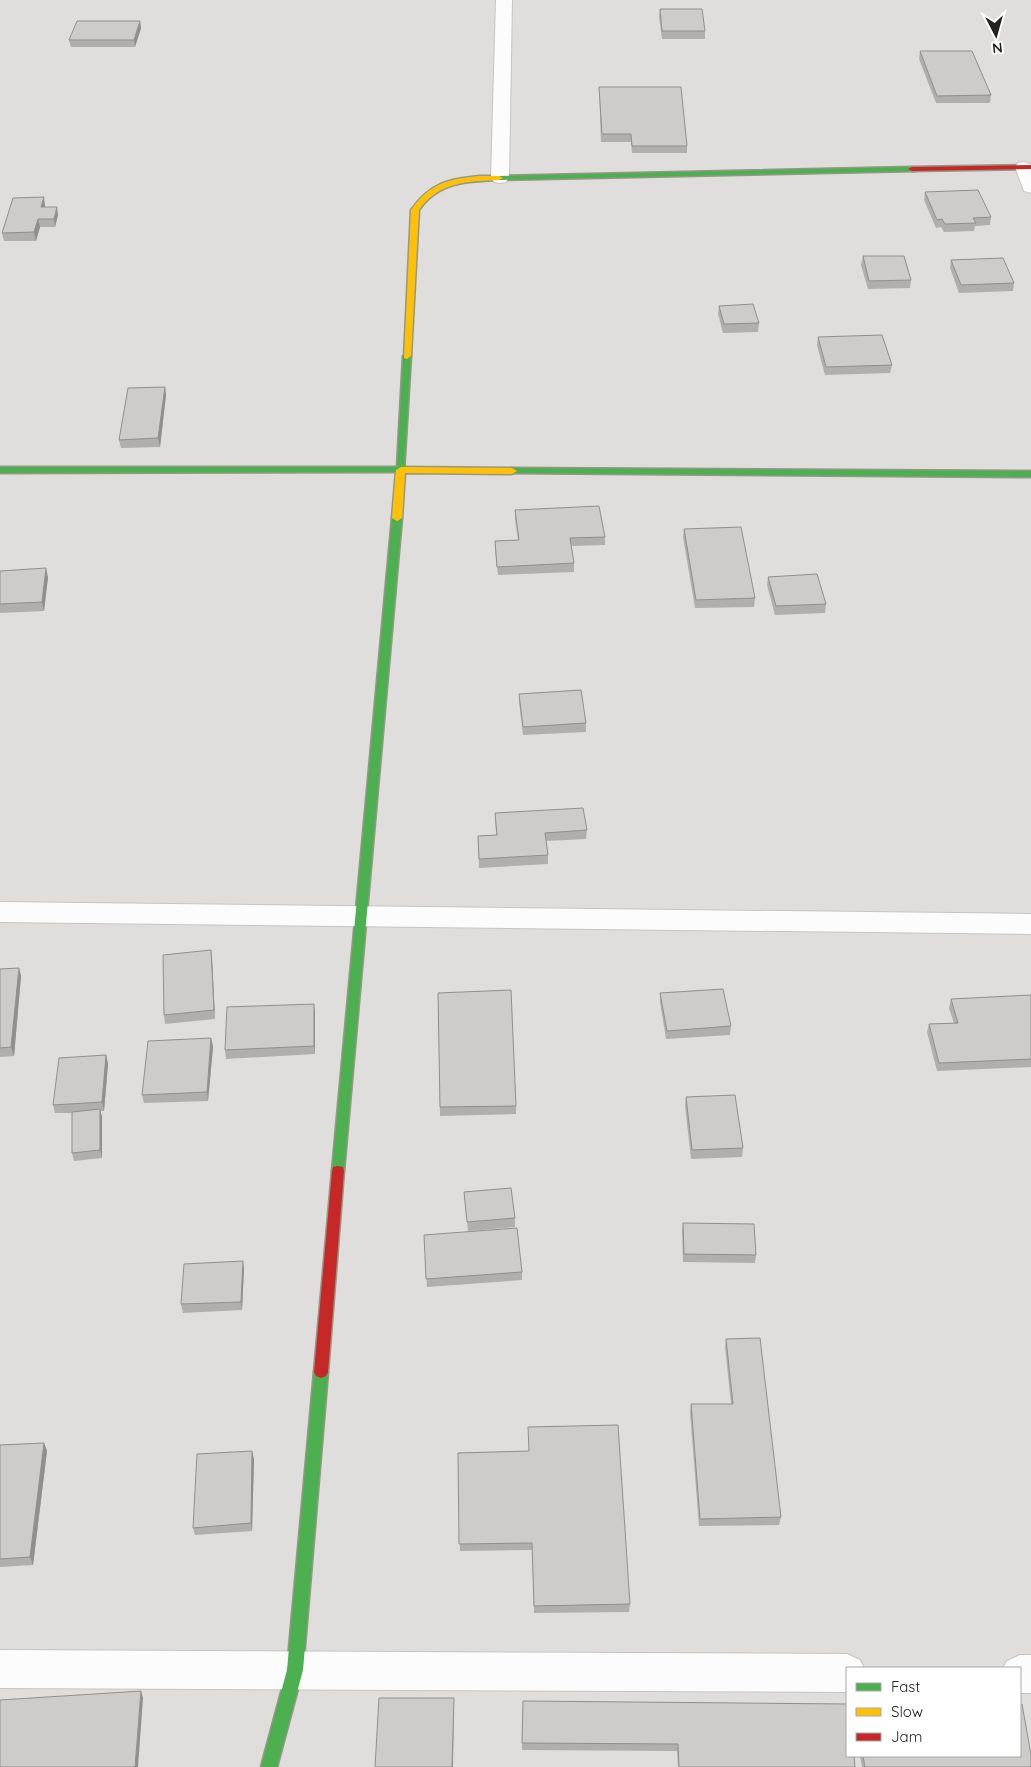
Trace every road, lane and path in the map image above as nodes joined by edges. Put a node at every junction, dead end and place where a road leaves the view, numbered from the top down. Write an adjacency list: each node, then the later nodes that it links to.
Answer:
1 (504, 0): 3 (street)
2 (1028, 167): 3 (street); 4 (street)
3 (500, 178): 6 (street)
4 (1031, 187)
5 (0, 470): 6 (street)
6 (401, 470): 7 (street); 9 (street)
7 (1031, 474)
8 (0, 912): 9 (street)
9 (360, 916): 10 (street); 12 (street)
10 (1031, 924)
11 (0, 1669): 12 (street)
12 (295, 1670): 13 (street); 14 (street)
13 (846, 1673)
14 (269, 1767)

